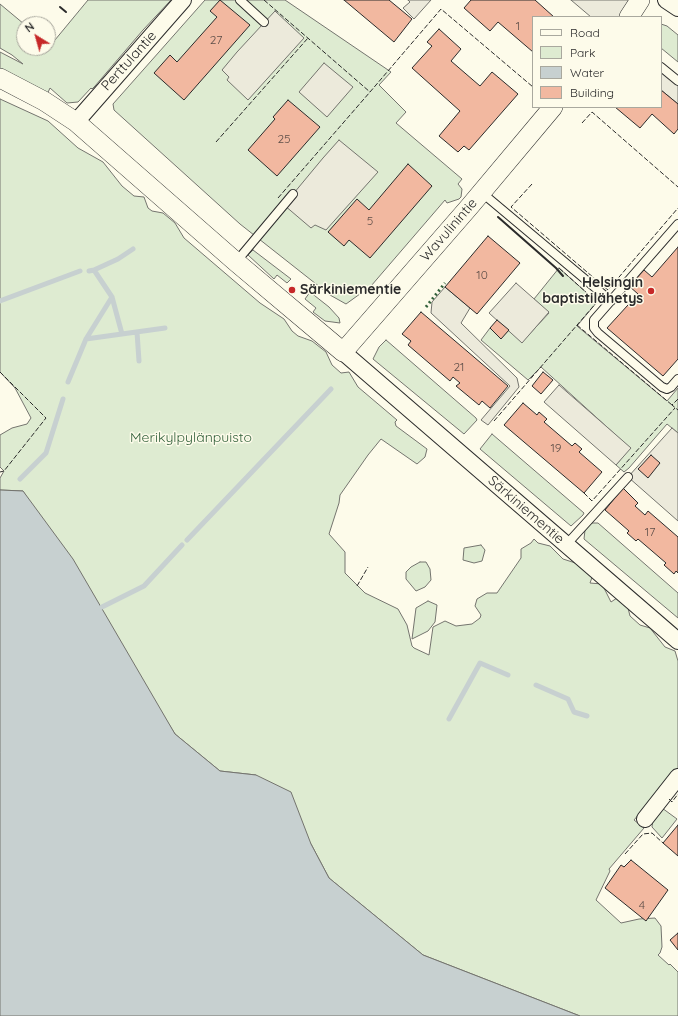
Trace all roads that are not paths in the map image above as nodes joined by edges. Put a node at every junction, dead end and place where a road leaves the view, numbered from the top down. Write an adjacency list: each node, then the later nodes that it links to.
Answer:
1 (183, 0): 12 (street, Perttulantie)
2 (240, 0): 7 (lane)
3 (640, 0): 6 (street)
4 (666, 0): 5 (street)
5 (678, 8)
6 (630, 16)
7 (264, 22)
8 (662, 68): 10 (lane)
9 (0, 78): 12 (street, Särkiniementie)
10 (678, 81)
11 (552, 108): 13 (street, Wavulinintie)
12 (76, 122): 16 (street, Särkiniementie)
13 (481, 192): 17 (lane); 18 (street, Wavulinintie)
14 (293, 194): 16 (lane)
15 (678, 224): 17 (lane)
16 (236, 262): 18 (street, Särkiniementie)
17 (611, 301): 19 (lane)
18 (343, 352): 21 (street, Särkiniementie)
19 (678, 379)
20 (628, 477): 21 (lane)
21 (566, 544): 22 (street, Särkiniementie)
22 (678, 641)
23 (678, 777): 24 (street)
24 (645, 819)

